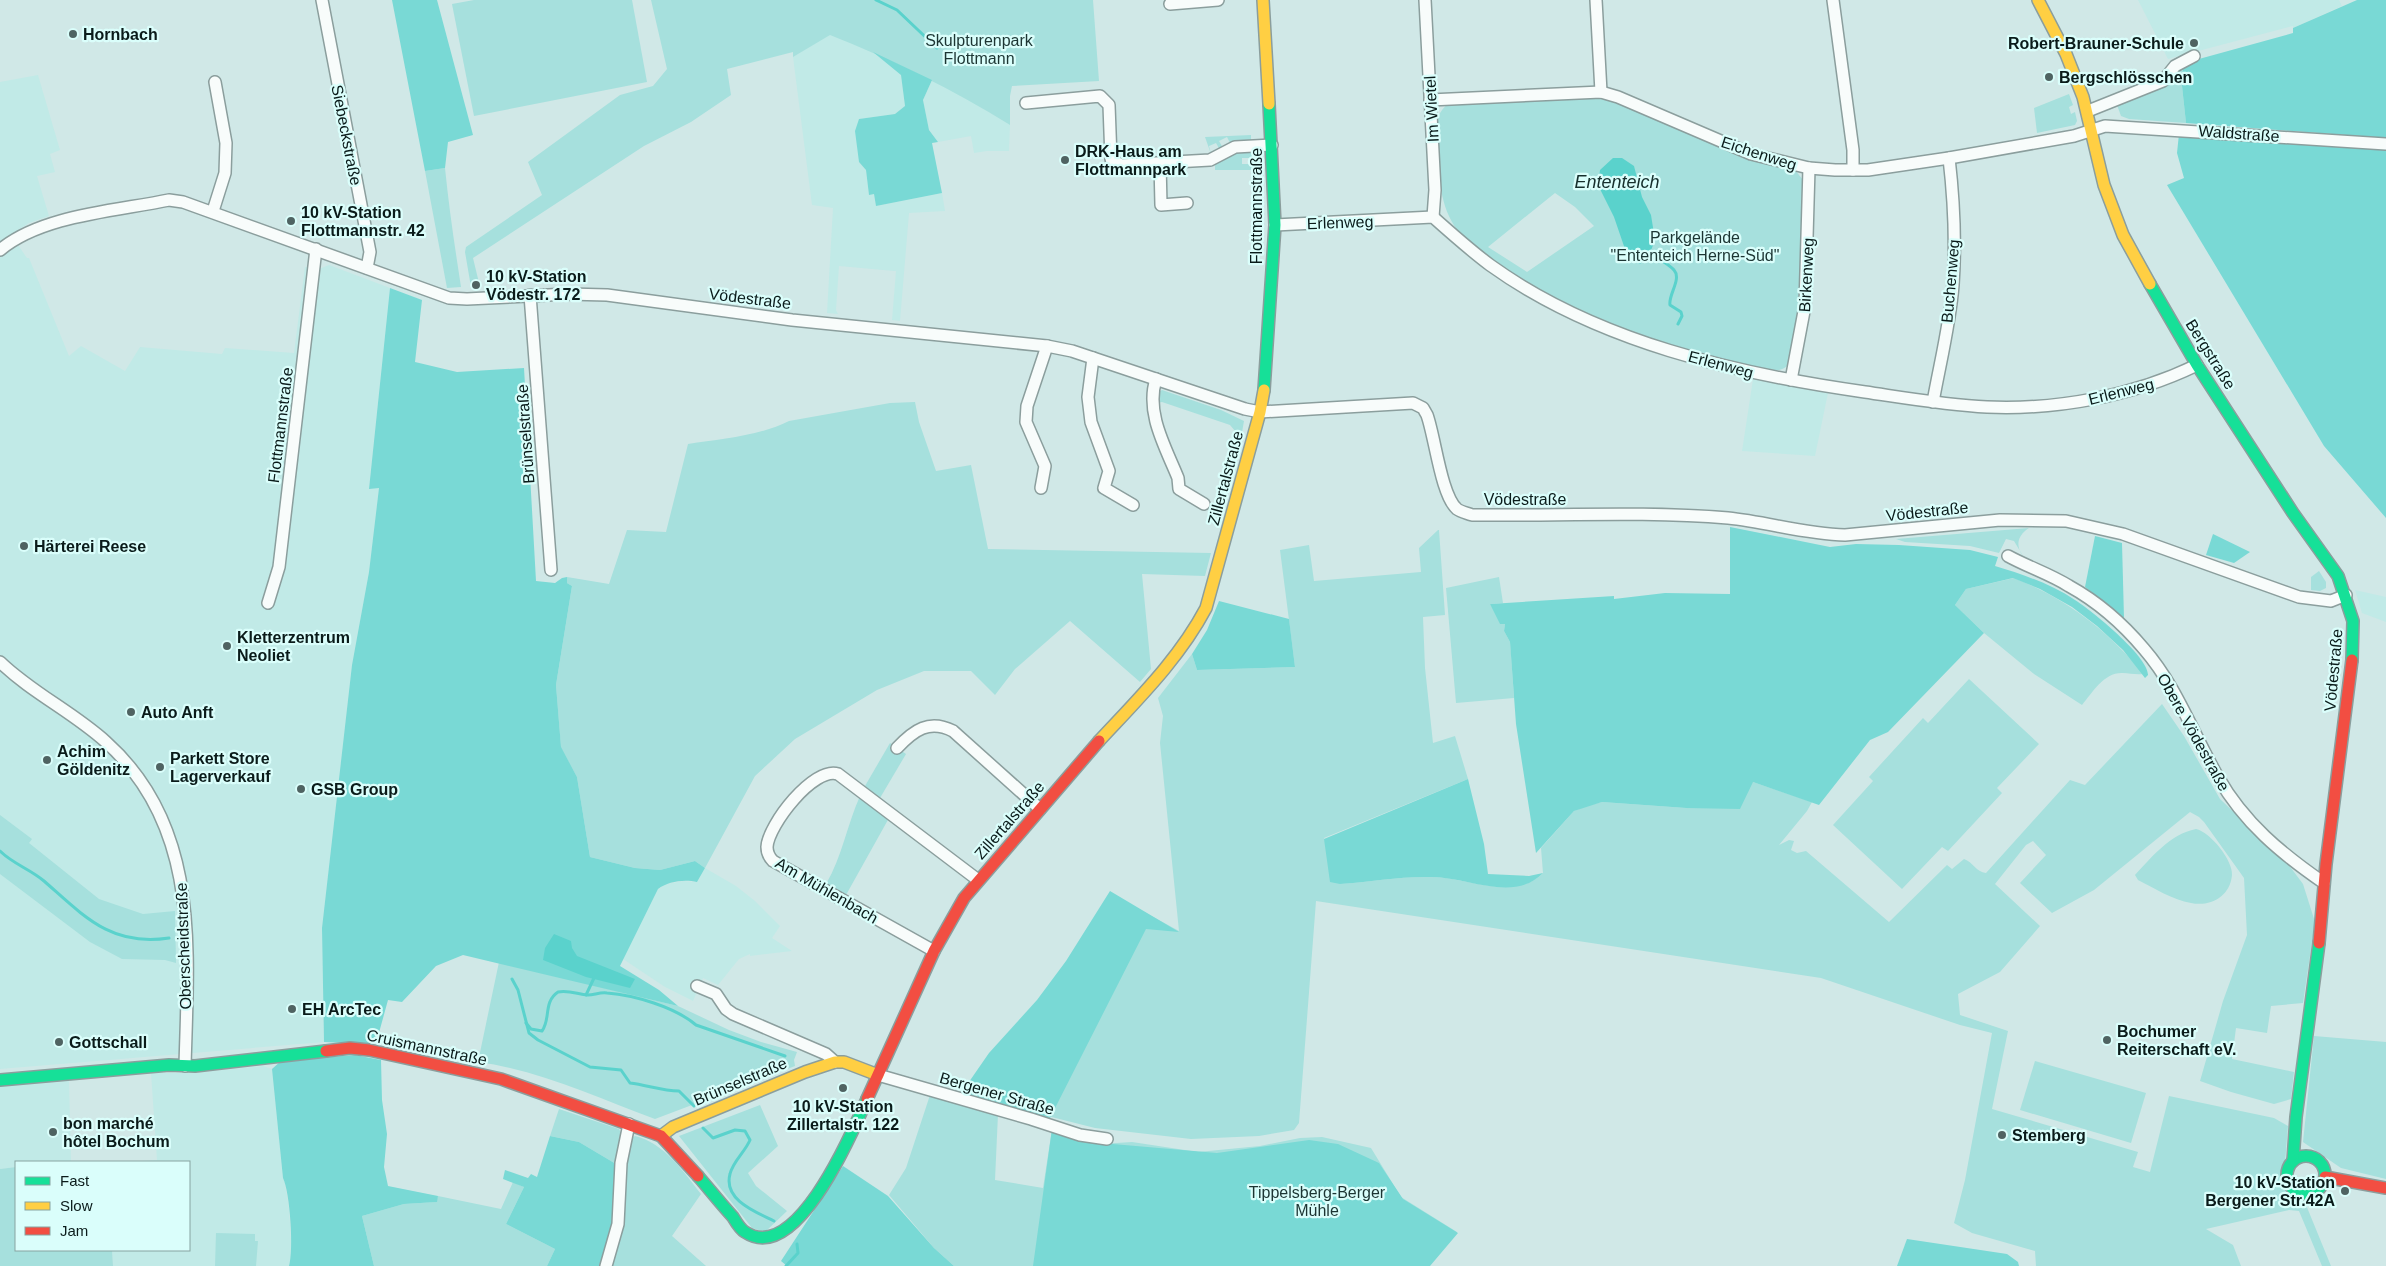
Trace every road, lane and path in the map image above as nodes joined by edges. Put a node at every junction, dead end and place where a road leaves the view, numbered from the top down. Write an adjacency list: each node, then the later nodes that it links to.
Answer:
1 (1218, 0): 8 (street)
2 (1263, 0): 17 (street, Flottmannstraße)
3 (1425, 0): 12 (street, Im Wietel)
4 (1596, 0): 11 (street)
5 (1833, 0): 21 (street)
6 (2038, 0): 14 (street, Bergstraße)
7 (322, 1): 28 (street, Siebeckstraße)
8 (1170, 4)
9 (2194, 56): 14 (street)
10 (215, 82): 23 (street)
11 (1601, 92): 12 (street, Eichenweg); 20 (street, Eichenweg)
12 (1430, 100): 24 (street, Im Wietel)
13 (1026, 103): 19 (street)
14 (2088, 111): 15 (street, Bergstraße)
15 (2092, 129): 16 (street, Waldstraße); 18 (street, Eichenweg); 32 (street, Bergstraße)
16 (2386, 144)
17 (1272, 145): 19 (street); 25 (street, Flottmannstraße)
18 (1948, 158): 21 (street, Eichenweg); 35 (street, Buchenweg)
19 (1160, 162): 22 (street)
20 (1809, 168): 21 (street, Eichenweg); 34 (street, Birkenweg)
21 (1853, 170)
22 (1187, 204)
23 (213, 211): 26 (street); 27 (street)
24 (1433, 218): 25 (street, Erlenweg); 34 (street, Erlenweg)
25 (1275, 225): 36 (street, Flottmannstraße)
26 (316, 249): 28 (street); 43 (street, Flottmannstraße)
27 (0, 250)
28 (367, 268): 29 (street, Vödestraße)
29 (530, 295): 30 (street, Vödestraße); 41 (street, Brünselstraße)
30 (1047, 346): 31 (street, Vödestraße); 37 (street)
31 (1093, 358): 33 (street, Vödestraße); 39 (street)
32 (2197, 365): 35 (street, Erlenweg); 42 (street, Bergstraße)
33 (1156, 379): 36 (street, Vödestraße); 38 (street)
34 (1791, 380): 35 (street, Erlenweg)
35 (1934, 402)
36 (1260, 412): 42 (street, Vödestraße); 46 (street, Zillertalstraße)
37 (1041, 488)
38 (1204, 504)
39 (1133, 505)
40 (2008, 556): 48 (street, Obere Vödestraße)
41 (551, 570)
42 (2346, 595): 48 (street, Vödestraße)
43 (268, 603)
44 (0, 662): 52 (street, Oberscheidstraße)
45 (897, 748): 46 (street)
46 (1040, 809): 47 (street, Zillertalstraße)
47 (978, 880): 49 (street, Zillertalstraße); 49 (street, Am Mühlenbach)
48 (2324, 883): 58 (street, Vödestraße)
49 (934, 951): 53 (street, Zillertalstraße)
50 (697, 986): 51 (street, Brünselstraße)
51 (835, 1062): 53 (street, Brünselstraße); 56 (street, Brünselstraße)
52 (185, 1066): 54 (street, Cruismannstraße); 55 (street, Cruismannstraße)
53 (878, 1075): 57 (street, Bergener Straße); 63 (street, Zillertalstraße)
54 (0, 1080)
55 (629, 1124): 56 (street, Cruismannstraße); 64 (street)
56 (661, 1136): 63 (street, Cruismannstraße)
57 (1107, 1139)
58 (2294, 1146): 59 (street); 60 (street, Vödestraße)
59 (2305, 1156): 60 (street); 61 (street)
60 (2293, 1161): 61 (street)
61 (2324, 1177): 62 (street)
62 (2386, 1188)
63 (763, 1239)
64 (606, 1266)

